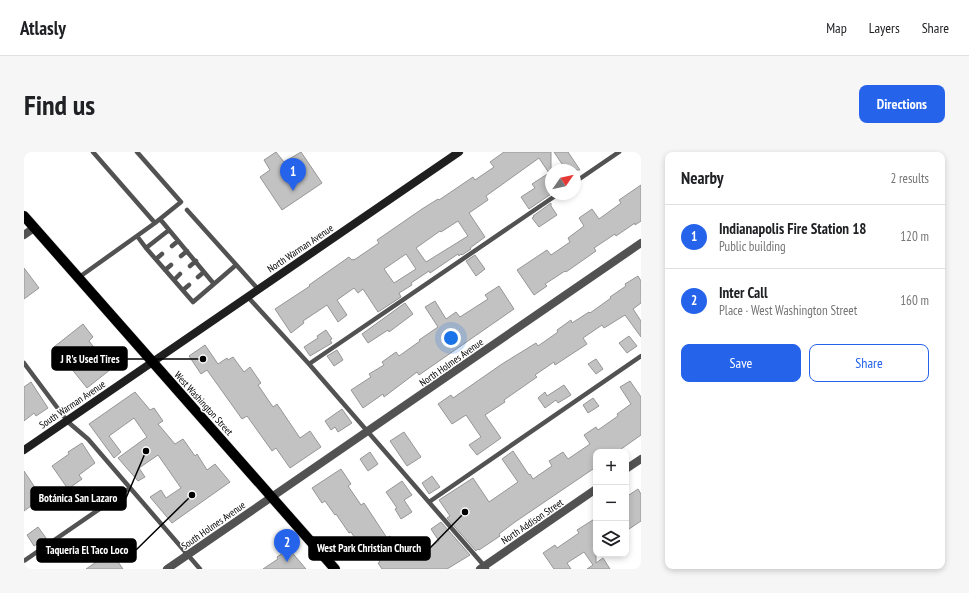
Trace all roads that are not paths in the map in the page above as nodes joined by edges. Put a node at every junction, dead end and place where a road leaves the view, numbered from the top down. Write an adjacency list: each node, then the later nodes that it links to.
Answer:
1 (93, 152): 10 (lane)
2 (138, 152): 9 (lane)
3 (459, 152): 35 (street, North Warman Avenue)
4 (619, 152): 5 (lane)
5 (581, 178)
6 (549, 200): 41 (lane)
7 (187, 210): 25 (lane)
8 (24, 216): 11 (main road, West Washington Street)
9 (160, 219): 10 (lane); 12 (lane)
10 (155, 223): 14 (lane)
11 (34, 228): 13 (street); 31 (main road, West Washington Street)
12 (169, 230): 15 (lane); 18 (lane)
13 (24, 236)
14 (137, 236): 18 (lane); 31 (lane)
15 (178, 241): 17 (lane); 19 (lane)
16 (641, 243): 43 (street, North Holmes Avenue)
17 (172, 246)
18 (146, 248): 22 (lane)
19 (187, 251): 21 (lane); 23 (lane)
20 (162, 254): 22 (lane)
21 (181, 256)
22 (156, 259): 27 (lane)
23 (196, 261): 26 (lane); 28 (lane)
24 (171, 265): 27 (lane)
25 (236, 265): 33 (lane); 35 (lane)
26 (190, 266)
27 (165, 270): 32 (lane)
28 (204, 272): 30 (lane); 33 (lane)
29 (180, 274): 32 (lane)
30 (198, 277)
31 (78, 278): 40 (main road, West Washington Street)
32 (174, 280): 36 (lane)
33 (214, 284): 36 (lane)
34 (189, 285): 36 (lane)
35 (258, 289): 37 (street, North Warman Avenue)
36 (183, 290)
37 (247, 296): 40 (street, North Warman Avenue); 41 (lane)
38 (641, 356): 50 (lane)
39 (24, 363): 42 (lane)
40 (152, 363): 42 (street, South Warman Avenue); 49 (main road, West Washington Street)
41 (309, 364): 43 (lane)
42 (67, 420): 44 (street, South Warman Avenue); 47 (lane)
43 (368, 431): 49 (street, North Holmes Avenue); 50 (lane)
44 (24, 450)
45 (641, 459): 46 (street)
46 (629, 467)
47 (130, 488): 51 (lane); 52 (lane)
48 (593, 491): 53 (street, North Addison Street)
49 (271, 497): 51 (street, South Holmes Avenue); 56 (main road, West Washington Street)
50 (429, 502): 53 (lane)
51 (187, 555): 54 (street, South Holmes Avenue); 55 (lane)
52 (24, 561)
53 (484, 568)
54 (167, 569)
55 (200, 569)
56 (335, 569)

